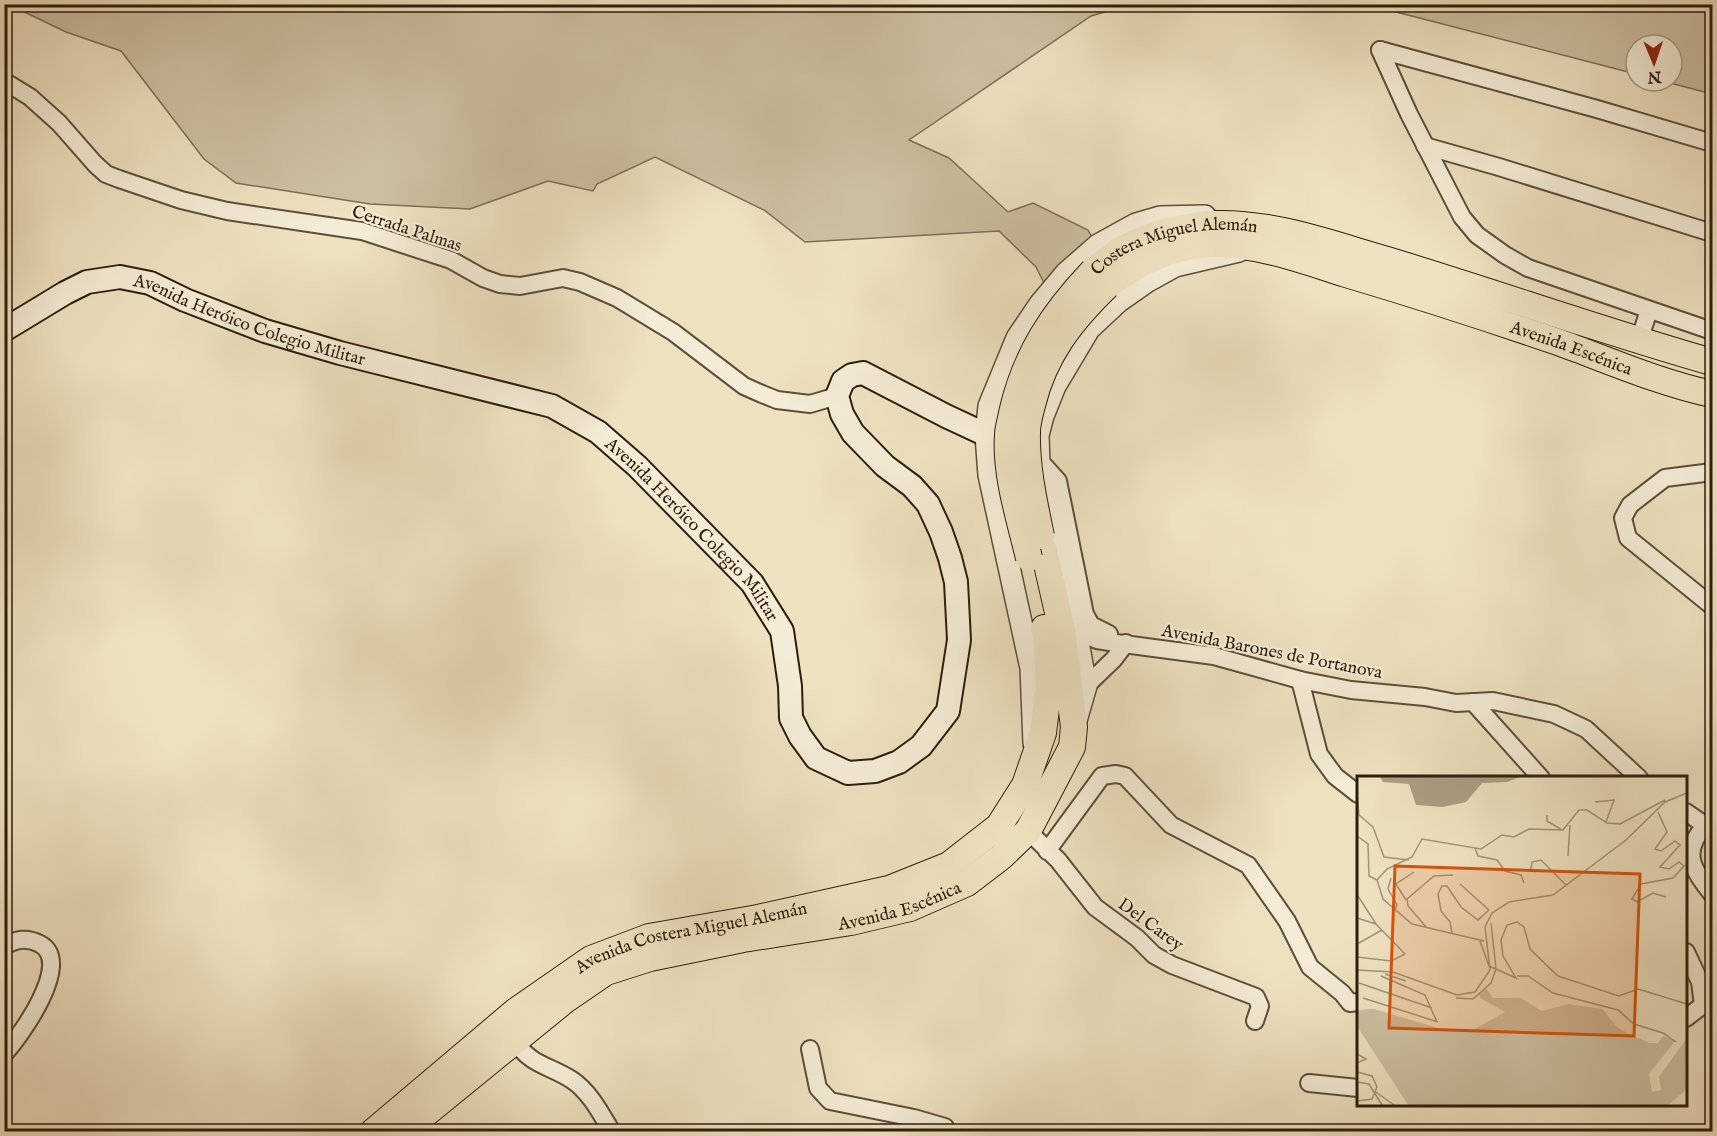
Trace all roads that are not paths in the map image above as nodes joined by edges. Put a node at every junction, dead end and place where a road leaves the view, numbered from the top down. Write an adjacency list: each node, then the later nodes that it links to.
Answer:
1 (4, 81): 14 (street, Cerrada Palmas)
2 (1713, 143): 3 (street)
3 (1425, 146): 4 (street); 7 (street)
4 (1713, 233)
5 (1254, 237): 6 (main road, Costera Miguel Alemán); 10 (main road, Costera Miguel Alemán); 15 (street); 16 (street); 18 (main road, Costera Miguel Alemán, bridge)
6 (1432, 300): 11 (main road, Avenida Escénica)
7 (1649, 310): 9 (street); 10 (street)
8 (4, 330): 14 (main road, Avenida Heróico Colegio Militar)
9 (1713, 331)
10 (1639, 341): 11 (main road); 12 (main road, Costera Miguel Alemán); 13 (main road)
11 (1556, 342): 13 (main road, Avenida Escénica)
12 (1713, 362)
13 (1711, 393)
14 (837, 396): 15 (main road)
15 (986, 435): 16 (main road); 26 (street)
16 (1038, 459): 20 (street); 21 (street)
17 (1713, 472): 19 (street)
18 (1036, 554): 25 (main road, Costera Miguel Alemán); 26 (main road, Costera Miguel Alemán)
19 (1713, 606)
20 (1078, 632): 21 (street, Avenida Barones de Portanova); 23 (street)
21 (1126, 643): 22 (street, Avenida Barones de Portanova); 23 (street)
22 (1300, 680): 24 (street, Avenida Barones de Portanova); 31 (street)
23 (1086, 686): 25 (street)
24 (1473, 702): 27 (street); 28 (street, Avenida Barones de Portanova)
25 (1074, 727): 30 (main road, Costera Miguel Alemán)
26 (1034, 758): 29 (main road, Costera Miguel Alemán)
27 (1540, 776)
28 (1638, 776)
29 (1025, 785): 47 (main road, Avenida Costera Miguel Alemán)
30 (1051, 789): 34 (main road, Avenida Escénica)
31 (1357, 792)
32 (1687, 813): 33 (street)
33 (1709, 827): 36 (street)
34 (1029, 831): 35 (street, Del Carey); 42 (main road, Avenida Escénica)
35 (1047, 851): 39 (street); 41 (street, Del Carey)
36 (1713, 894)
37 (4, 946): 44 (street)
38 (1687, 954): 40 (street)
39 (1357, 1002)
40 (1687, 1017)
41 (1255, 1021)
42 (515, 1041): 48 (main road, Avenida Escénica); 49 (street)
43 (810, 1049): 50 (street)
44 (4, 1054)
45 (1309, 1083): 46 (street)
46 (1357, 1088)
47 (374, 1131)
48 (403, 1131)
49 (612, 1131)
50 (947, 1131)

